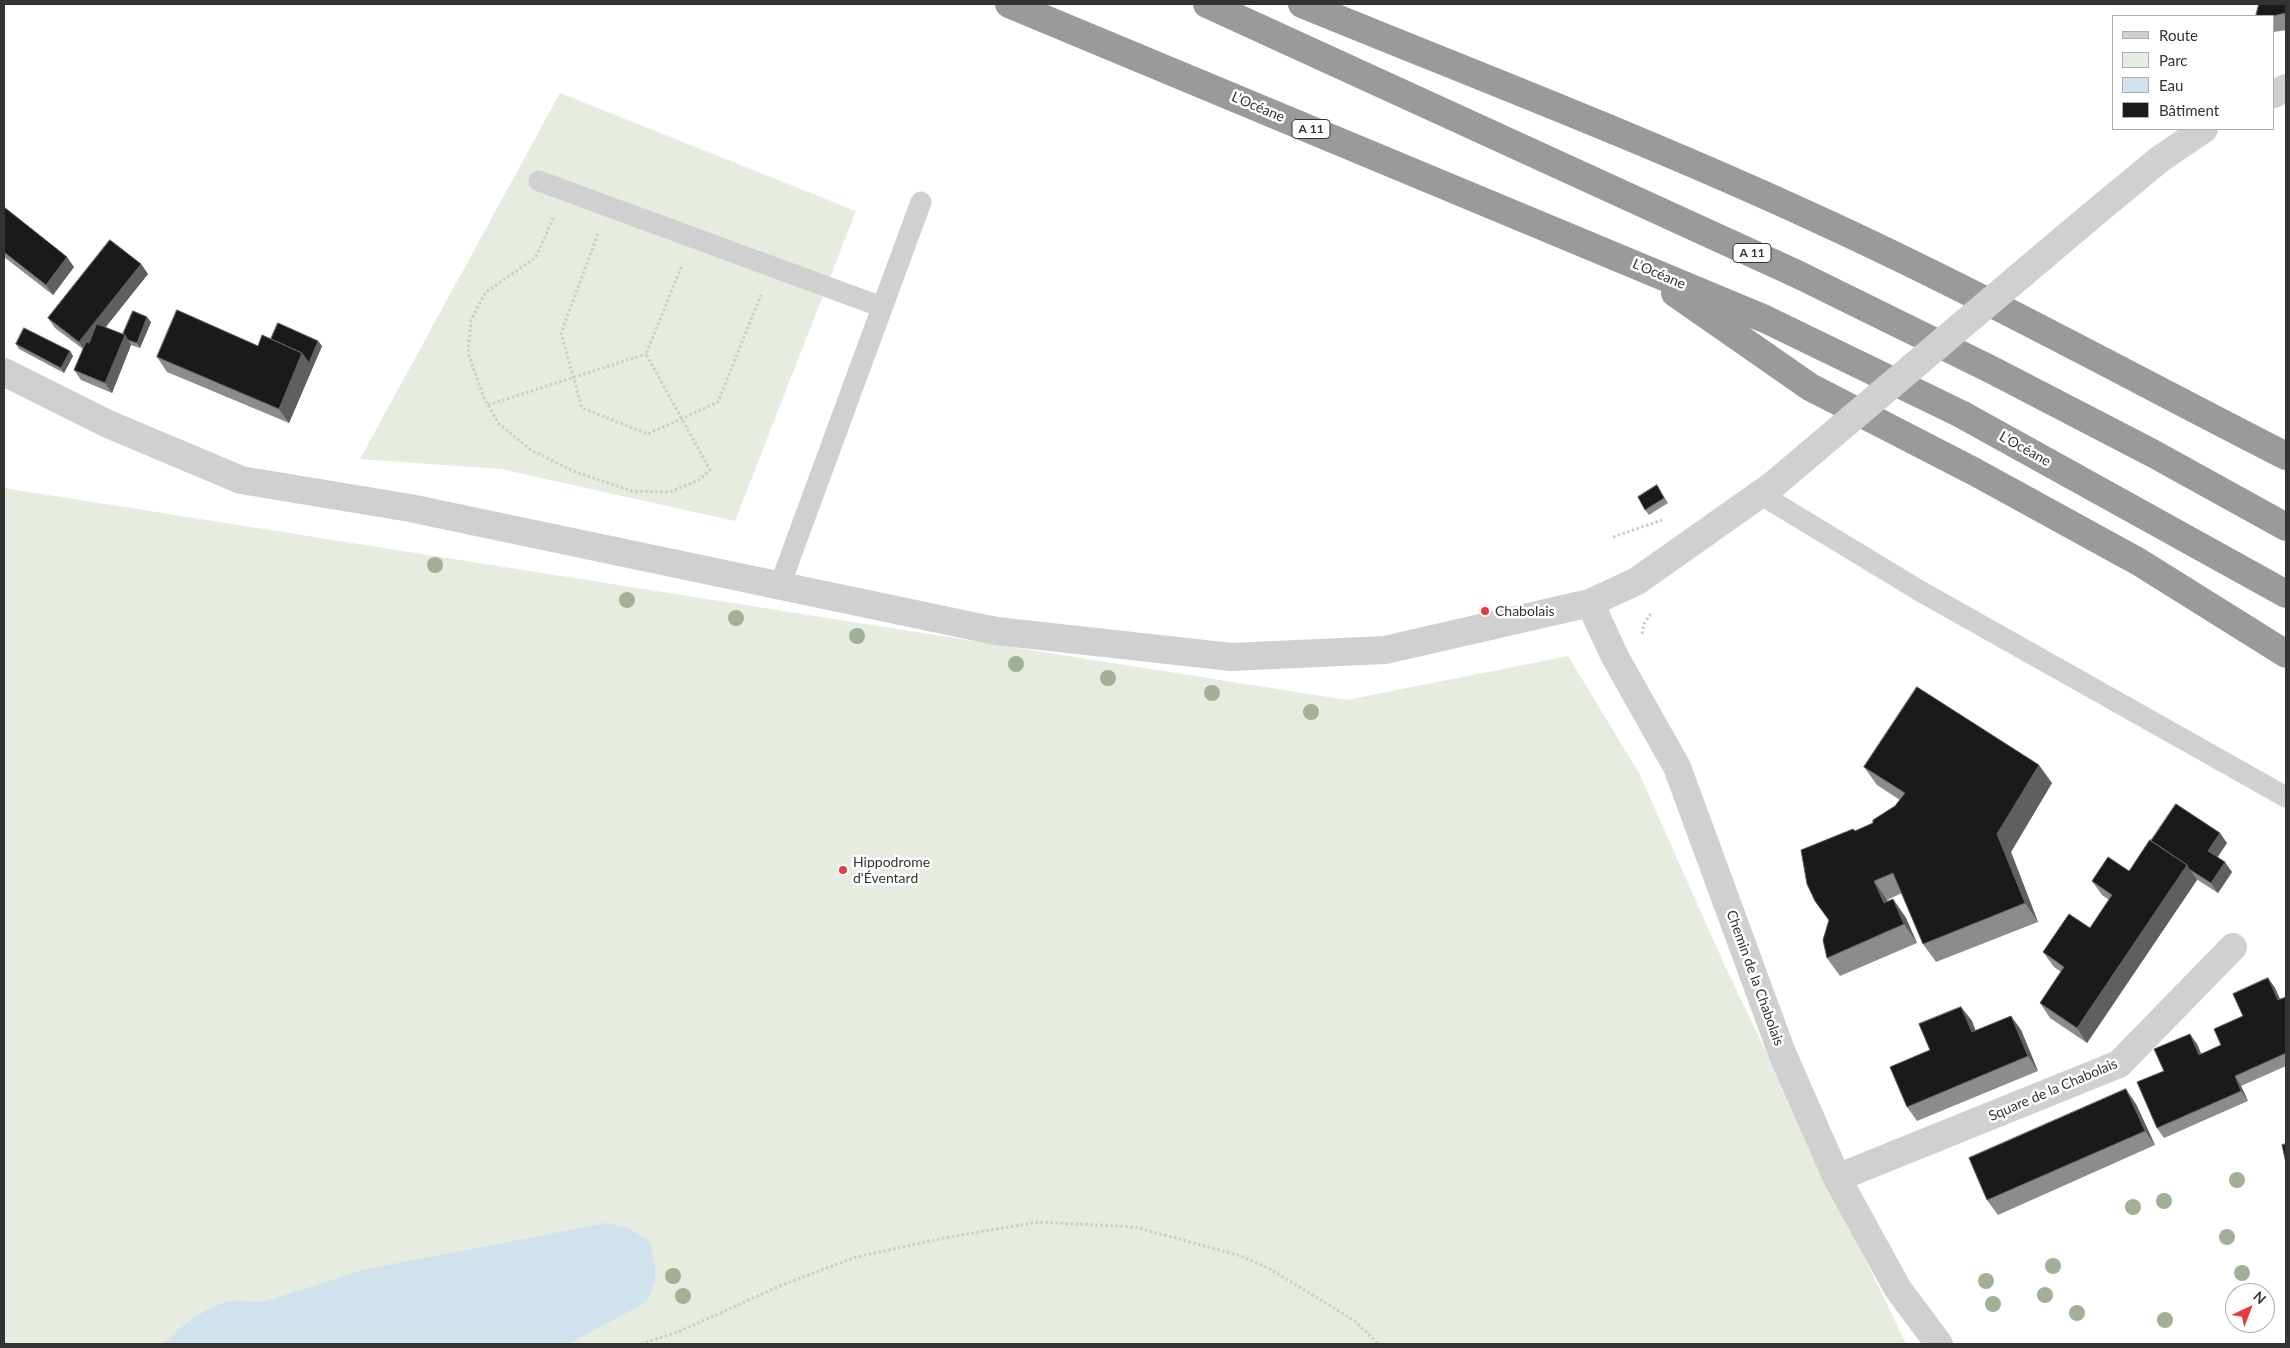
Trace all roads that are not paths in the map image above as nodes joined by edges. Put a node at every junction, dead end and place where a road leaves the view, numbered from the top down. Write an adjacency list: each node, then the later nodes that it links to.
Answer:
1 (1009, 4): 7 (highway, L’Océane / A 11)
2 (1207, 4): 12 (highway, A 11)
3 (1302, 4): 10 (highway)
4 (2203, 130): 11 (street, bridge)
5 (539, 181): 8 (lane)
6 (921, 202): 8 (lane)
7 (1630, 262): 14 (highway, L’Océane / A 11); 16 (highway)
8 (882, 307): 13 (lane)
9 (4, 372): 13 (street)
10 (2286, 456)
11 (1766, 490): 15 (street); 17 (lane)
12 (2286, 527)
13 (780, 585): 15 (street)
14 (2286, 594)
15 (1590, 603): 19 (street, Chemin de la Chabolais)
16 (2286, 654)
17 (2286, 797)
18 (2232, 947): 19 (street, Square de la Chabolais)
19 (1837, 1178): 20 (street, Chemin de la Chabolais)
20 (1939, 1344)

